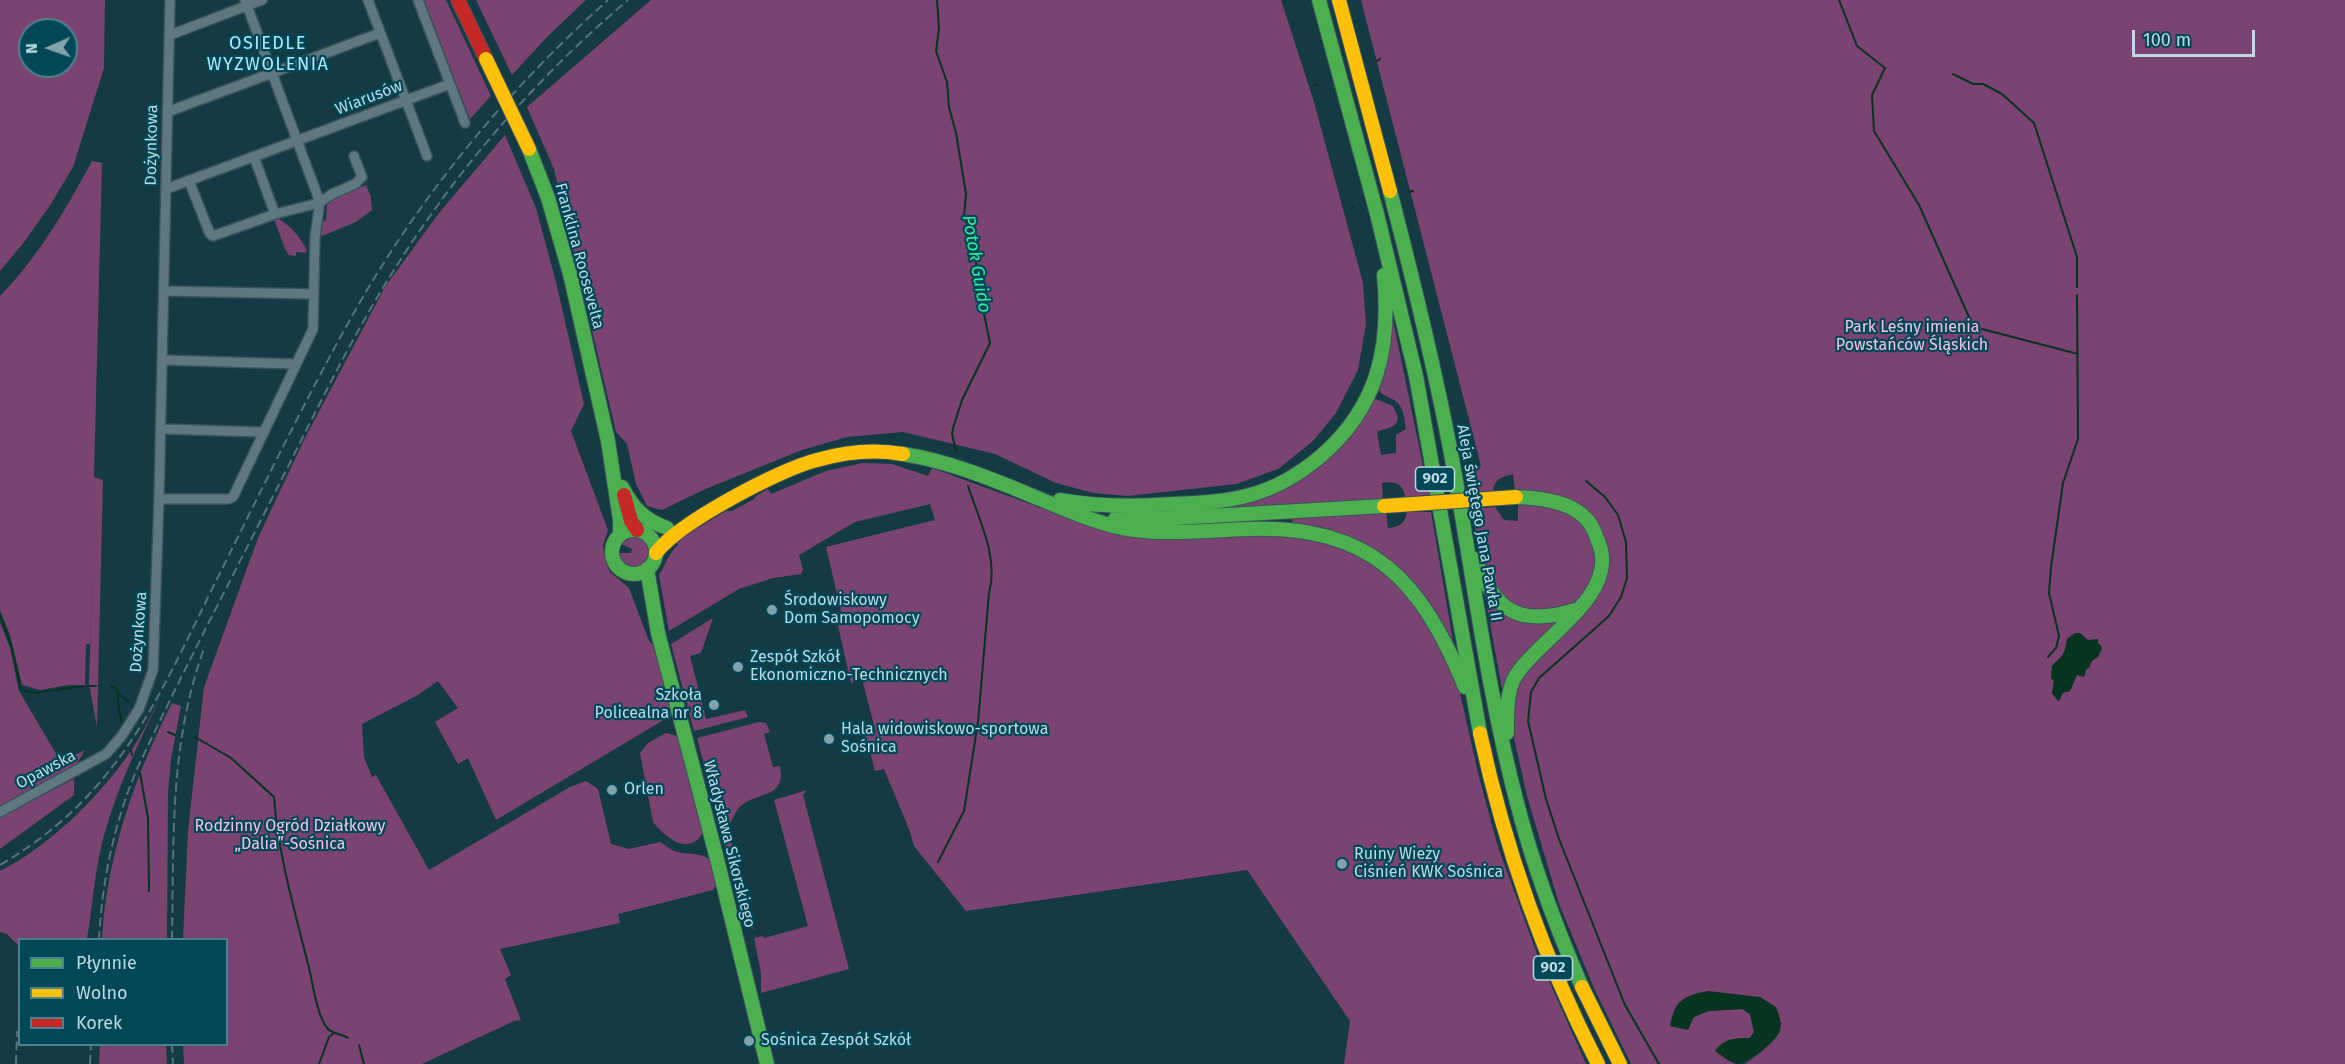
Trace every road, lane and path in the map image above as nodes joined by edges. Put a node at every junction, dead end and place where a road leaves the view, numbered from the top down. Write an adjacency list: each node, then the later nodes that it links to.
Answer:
1 (170, 0): 10 (street, Dożynkowa)
2 (262, 0): 8 (street)
3 (368, 0): 9 (street)
4 (418, 0): 12 (street)
5 (458, 0): 31 (main road, Franklina Roosevelta, bridge)
6 (1319, 0): 24 (main road, 902)
7 (1339, 0): 35 (main road, Aleja świętego Jana Pawła II / 902)
8 (246, 3): 10 (street); 11 (street)
9 (380, 33): 11 (street); 13 (street)
10 (170, 35): 14 (street, Dożynkowa)
11 (272, 73): 14 (street); 16 (street)
12 (450, 84): 13 (street, Wiarusów); 15 (street)
13 (406, 100): 16 (street, Wiarusów); 18 (street)
14 (167, 112): 21 (street, Dożynkowa)
15 (465, 123)
16 (298, 141): 19 (street, Wiarusów); 22 (street)
17 (354, 156): 22 (street)
18 (427, 156)
19 (254, 158): 20 (street, Wiarusów); 23 (street)
20 (189, 181): 21 (street, Wiarusów); 23 (street)
21 (166, 189): 25 (street, Dożynkowa)
22 (319, 203): 23 (street); 26 (street)
23 (275, 214)
24 (1378, 221): 33 (main road); 46 (main road, 902)
25 (164, 291): 26 (street); 27 (street, Dożynkowa)
26 (314, 294): 28 (street)
27 (162, 360): 28 (street); 29 (street, Dożynkowa)
28 (296, 364): 30 (street)
29 (161, 429): 30 (street); 34 (street, Dożynkowa)
30 (262, 432): 34 (street)
31 (613, 465): 32 (main road, Franklina Roosevelta); 40 (main road, Franklina Roosevelta)
32 (622, 487): 38 (main road); 39 (main road, Franklina Roosevelta)
33 (1032, 495): 36 (main road); 37 (main road)
34 (159, 499): 47 (street, Dożynkowa)
35 (1461, 515): 44 (main road); 48 (main road, Aleja świętego Jana Pawła II / 902)
36 (1090, 517): 44 (main road, bridge); 46 (main road)
37 (697, 519): 38 (main road); 41 (main road)
38 (667, 528): 39 (main road)
39 (643, 532): 40 (main road); 41 (main road)
40 (620, 535): 43 (main road)
41 (656, 553): 42 (main road)
42 (647, 569): 43 (main road); 45 (main road, Władysława Sikorskiego)
43 (631, 573): 45 (main road, Władysława Sikorskiego)
44 (1578, 609): 48 (main road)
45 (658, 633): 50 (main road, Władysława Sikorskiego)
46 (1478, 721): 51 (main road, 902)
47 (106, 754): 49 (street, Opawska)
48 (1506, 762): 52 (main road, Aleja świętego Jana Pawła II / 902)
49 (0, 812)
50 (767, 1064)
51 (1598, 1064)
52 (1620, 1064)

